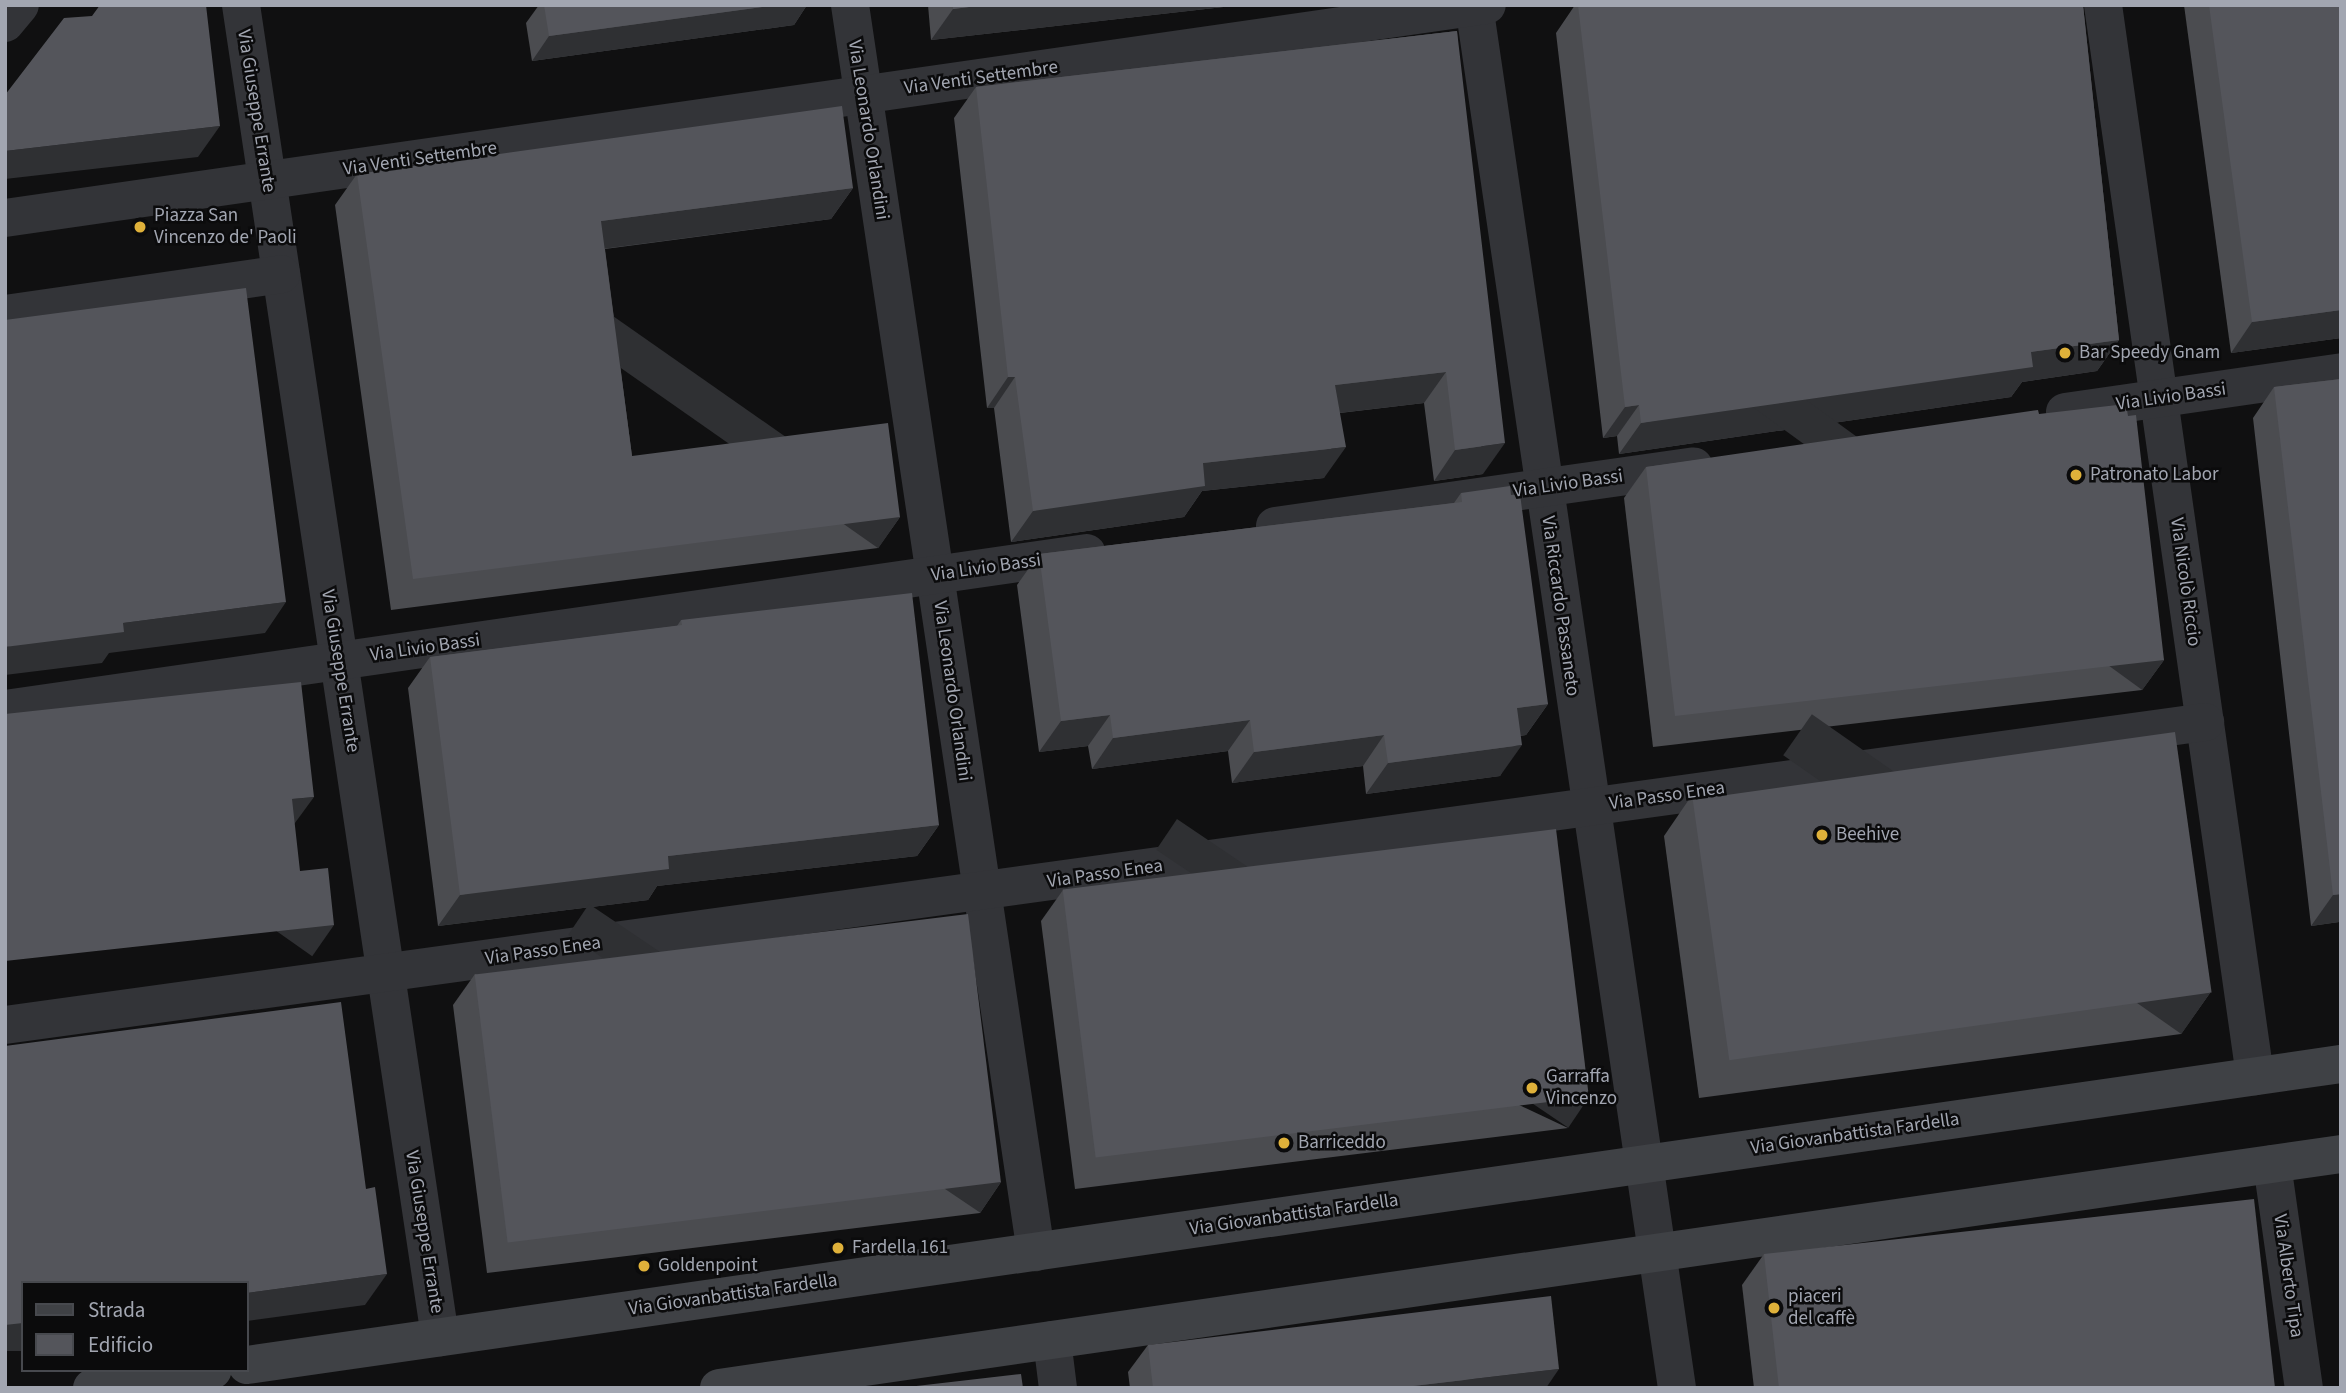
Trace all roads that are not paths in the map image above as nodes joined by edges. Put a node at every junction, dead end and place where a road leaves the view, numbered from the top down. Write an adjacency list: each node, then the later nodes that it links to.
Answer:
1 (20, 5): 6 (street)
2 (241, 5): 8 (street, Via Giuseppe Errante)
3 (850, 5): 7 (street, Via Leonardo Orlandini)
4 (2103, 5): 13 (street, Via Nicolò Riccio)
5 (1479, 6): 7 (street, Via Venti Settembre); 16 (street, Via Riccardo Passaneto)
6 (5, 23)
7 (863, 95): 8 (street, Via Venti Settembre); 19 (street, Via Leonardo Orlandini)
8 (267, 180): 9 (street, Via Venti Settembre); 10 (street, Via Giuseppe Errante)
9 (5, 218)
10 (281, 274): 11 (street); 20 (street, Via Giuseppe Errante)
11 (5, 314)
12 (2341, 372): 13 (street, Via Livio Bassi)
13 (2159, 399): 14 (street, Via Livio Bassi); 22 (street, Via Nicolò Riccio)
14 (2026, 418)
15 (1737, 460): 16 (street, Via Livio Bassi)
16 (1543, 487): 17 (street, Via Livio Bassi); 23 (street, Via Riccardo Passaneto)
17 (1239, 531)
18 (1129, 547): 19 (street, Via Livio Bassi)
19 (935, 575): 20 (street, Via Livio Bassi); 24 (street, Via Leonardo Orlandini)
20 (339, 661): 21 (street, Via Livio Bassi); 25 (street, Via Giuseppe Errante)
21 (5, 709)
22 (2205, 722): 23 (street, Via Passo Enea); 28 (street, Via Nicolò Riccio)
23 (1589, 807): 24 (street, Via Passo Enea); 31 (street, Via Riccardo Passaneto)
24 (982, 891): 25 (street, Via Passo Enea); 32 (street, Via Leonardo Orlandini)
25 (386, 973): 26 (street, Via Passo Enea); 34 (street, Via Giuseppe Errante)
26 (5, 1025)
27 (2341, 1064): 28 (main road, Via Giovanbattista Fardella)
28 (2256, 1076): 31 (main road, Via Giovanbattista Fardella)
29 (2341, 1154): 30 (main road)
30 (2272, 1164): 33 (main road); 42 (street, Via Alberto Tipa)
31 (1641, 1165): 32 (main road, Via Giovanbattista Fardella); 33 (street, Via Riccardo Passaneto)
32 (1036, 1252): 34 (main road, Via Giovanbattista Fardella)
33 (1657, 1253): 35 (main road); 41 (street, Via Riccardo Passaneto)
34 (440, 1338): 36 (main road, Via Giovanbattista Fardella)
35 (1052, 1340): 39 (main road); 40 (street)
36 (248, 1365)
37 (200, 1372): 38 (main road)
38 (92, 1388)
39 (719, 1388)
40 (1058, 1388)
41 (1676, 1388)
42 (2304, 1388)

